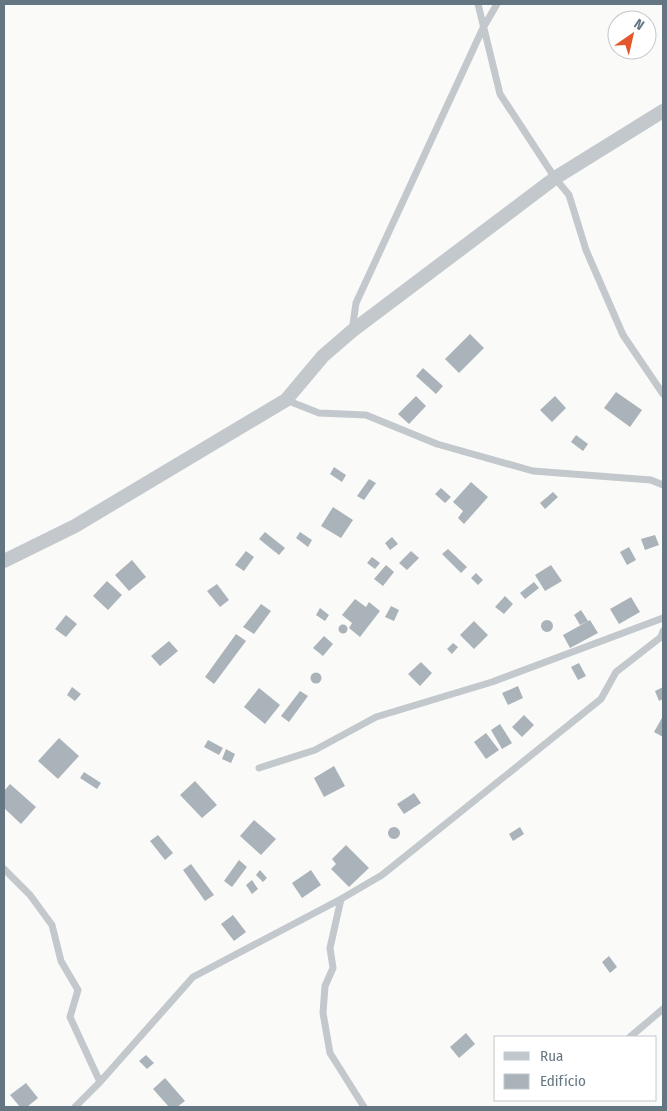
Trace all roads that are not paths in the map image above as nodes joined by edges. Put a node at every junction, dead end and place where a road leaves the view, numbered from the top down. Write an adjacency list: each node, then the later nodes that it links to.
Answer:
1 (478, 4): 3 (lane)
2 (497, 4): 3 (lane)
3 (483, 28): 5 (lane); 6 (lane)
4 (663, 111): 5 (street)
5 (555, 178): 6 (street); 7 (lane)
6 (352, 331): 8 (street)
7 (663, 394)
8 (286, 400): 9 (lane); 10 (street)
9 (663, 485)
10 (4, 561)
11 (663, 618): 13 (lane)
12 (663, 631): 15 (lane)
13 (259, 768)
14 (4, 869): 18 (lane)
15 (341, 899): 18 (lane); 20 (lane)
16 (663, 1009): 17 (lane)
17 (631, 1036)
18 (100, 1082): 19 (lane)
19 (75, 1107)
20 (364, 1107)

